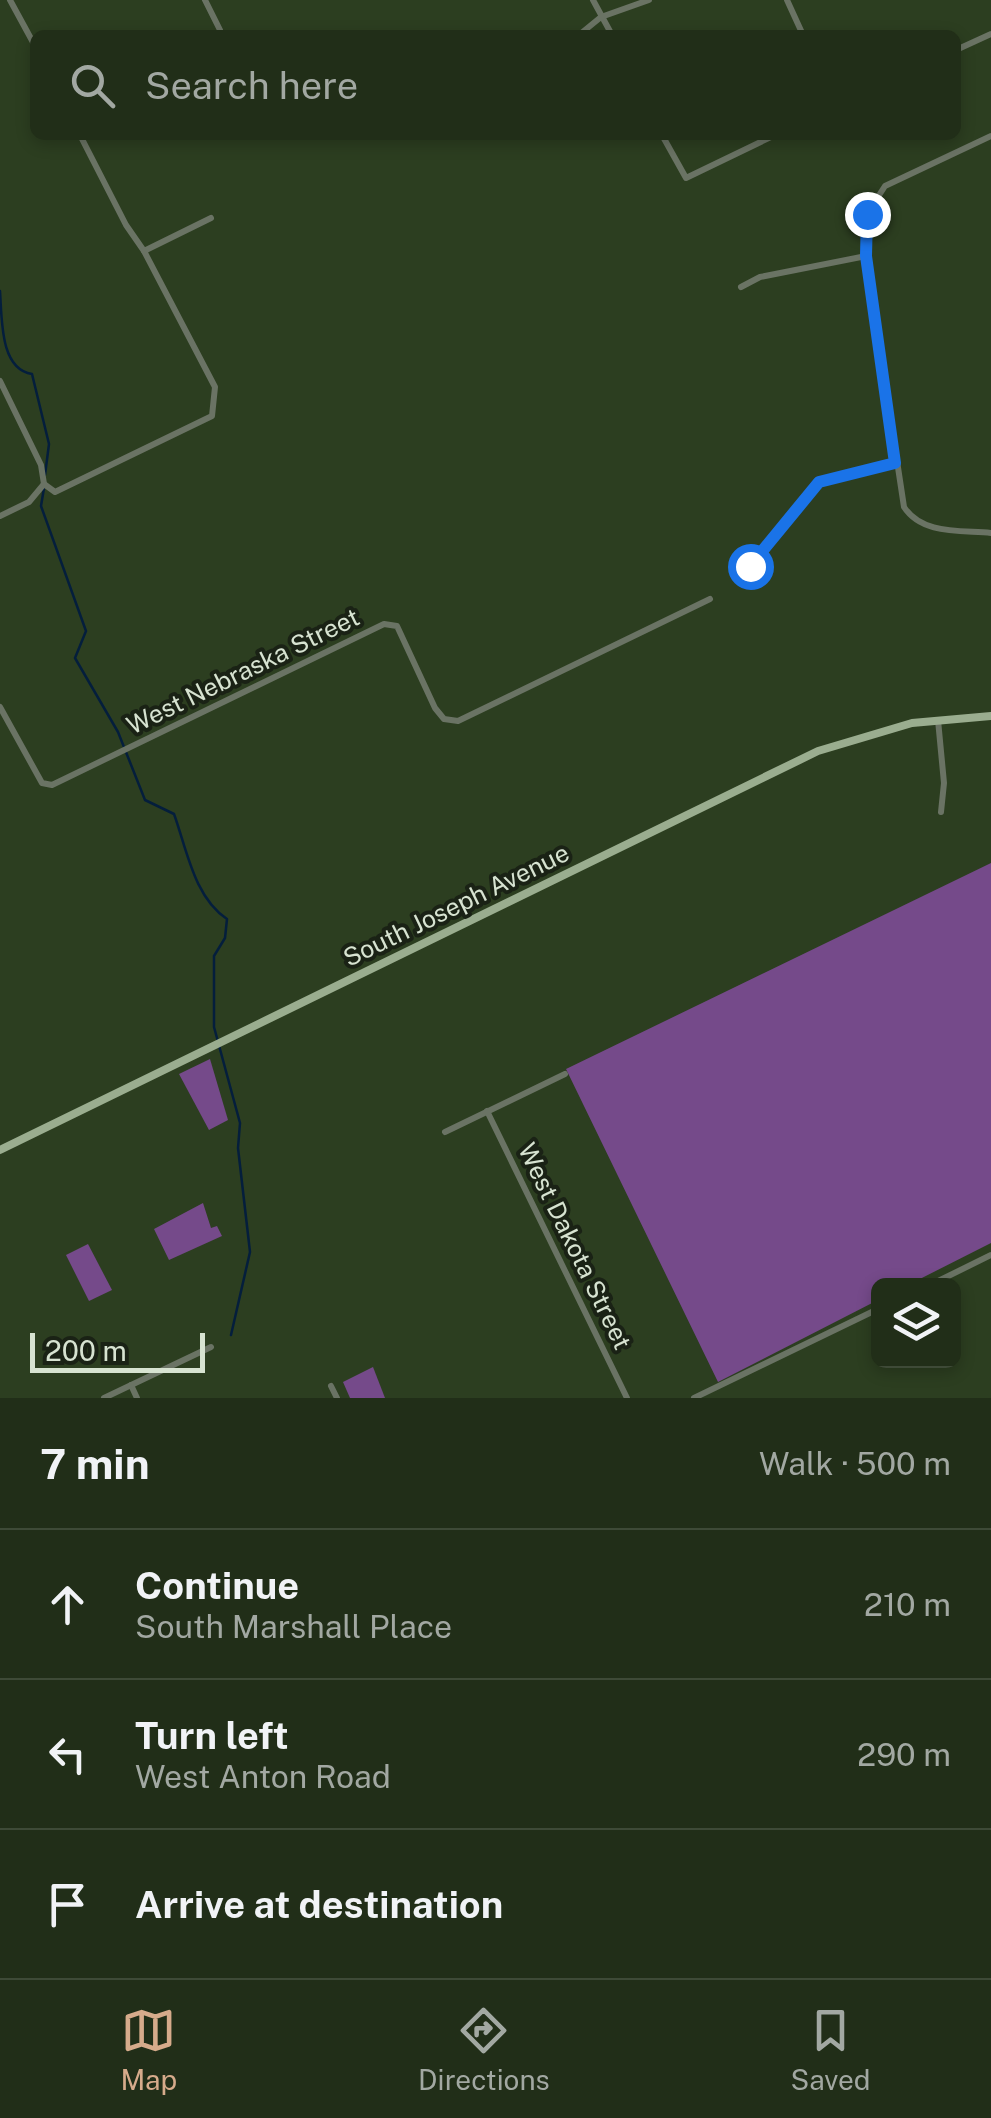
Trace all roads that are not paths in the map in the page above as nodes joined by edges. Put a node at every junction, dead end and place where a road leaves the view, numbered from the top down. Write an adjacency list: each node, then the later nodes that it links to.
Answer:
1 (10, 0): 12 (street)
2 (206, 0): 7 (street)
3 (593, 0): 6 (street)
4 (649, 0): 6 (street)
5 (787, 0): 10 (street)
6 (601, 17): 8 (street); 9 (street)
7 (220, 30)
8 (585, 30)
9 (609, 30)
10 (802, 30)
11 (991, 34): 13 (street)
12 (30, 37)
13 (961, 48)
14 (991, 136): 20 (street)
15 (83, 140): 19 (street)
16 (665, 140): 17 (street)
17 (765, 140)
18 (212, 218): 19 (street)
19 (144, 251): 24 (street)
20 (866, 256): 21 (street); 23 (street)
21 (741, 287)
22 (0, 381): 24 (street)
23 (895, 463): 26 (street); 27 (street)
24 (44, 484): 25 (street)
25 (0, 516)
26 (991, 532)
27 (744, 579)
28 (710, 599): 29 (street, West Nebraska Street)
29 (0, 707)
30 (991, 716): 31 (main road, South Joseph Avenue)
31 (938, 719): 32 (street); 36 (main road, South Joseph Avenue)
32 (941, 812)
33 (565, 1074): 34 (street)
34 (486, 1112): 35 (street); 46 (street, West Dakota Street)
35 (445, 1132)
36 (0, 1150)
37 (991, 1255): 38 (street)
38 (944, 1278)
39 (871, 1312): 47 (street)
40 (211, 1347): 41 (street)
41 (131, 1385): 43 (street); 44 (street)
42 (331, 1386): 45 (street)
43 (104, 1398)
44 (137, 1398)
45 (337, 1398)
46 (627, 1398)
47 (694, 1398)

